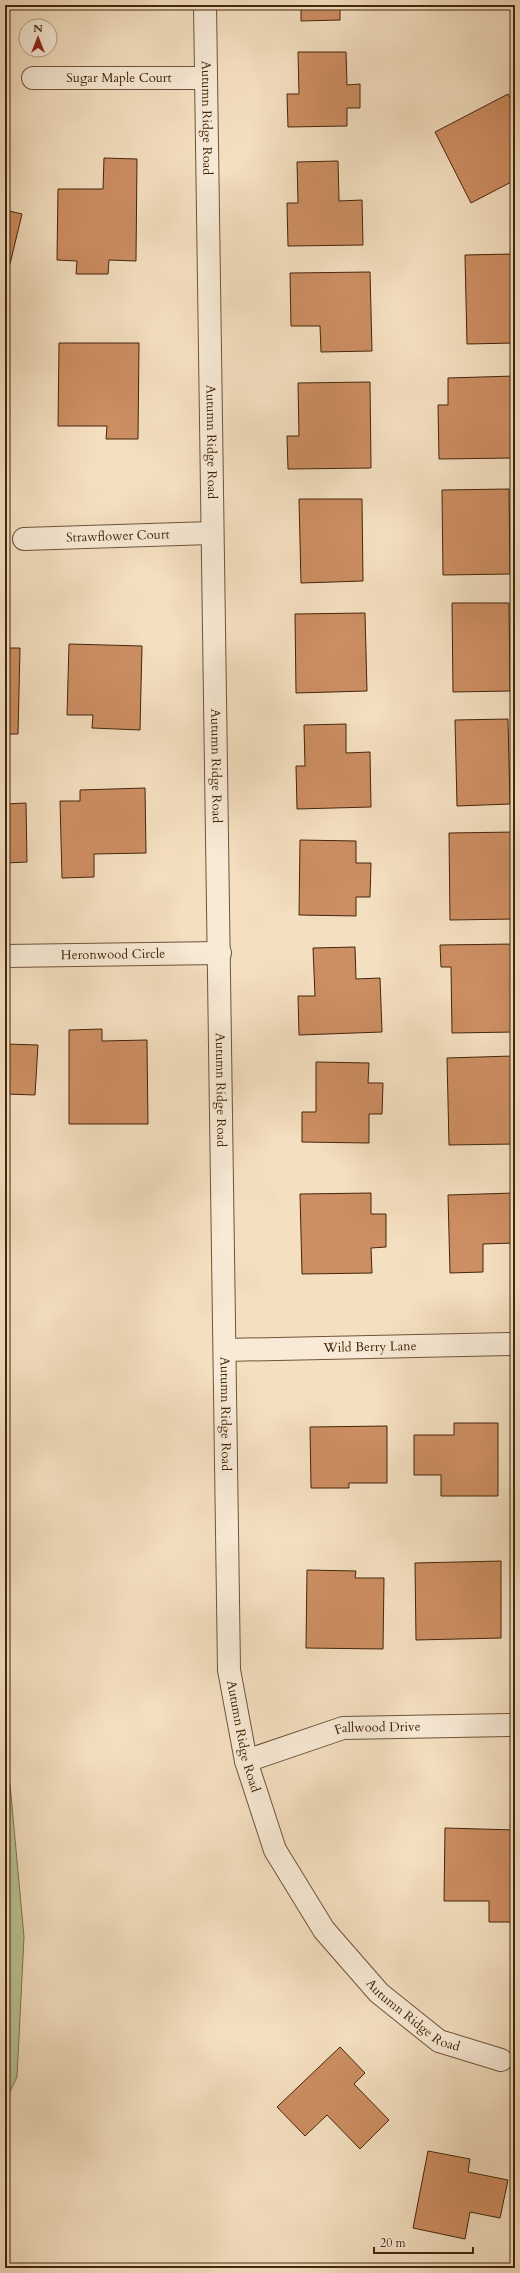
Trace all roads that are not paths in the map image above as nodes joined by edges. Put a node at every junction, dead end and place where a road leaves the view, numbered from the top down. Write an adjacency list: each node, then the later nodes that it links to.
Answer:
1 (205, 5): 3 (street, Autumn Ridge Road)
2 (33, 78): 3 (street, Sugar Maple Court)
3 (206, 78): 4 (street, Autumn Ridge Road)
4 (211, 533): 5 (street, Strawflower Court); 6 (street, Autumn Ridge Road)
5 (24, 539)
6 (220, 953): 7 (street, Heronwood Circle); 9 (street, Autumn Ridge Road)
7 (5, 956)
8 (515, 1344): 9 (street, Wild Berry Lane)
9 (225, 1350): 11 (street, Autumn Ridge Road)
10 (515, 1725): 11 (street, Fallwood Drive)
11 (246, 1761): 12 (street, Autumn Ridge Road)
12 (502, 2060)

